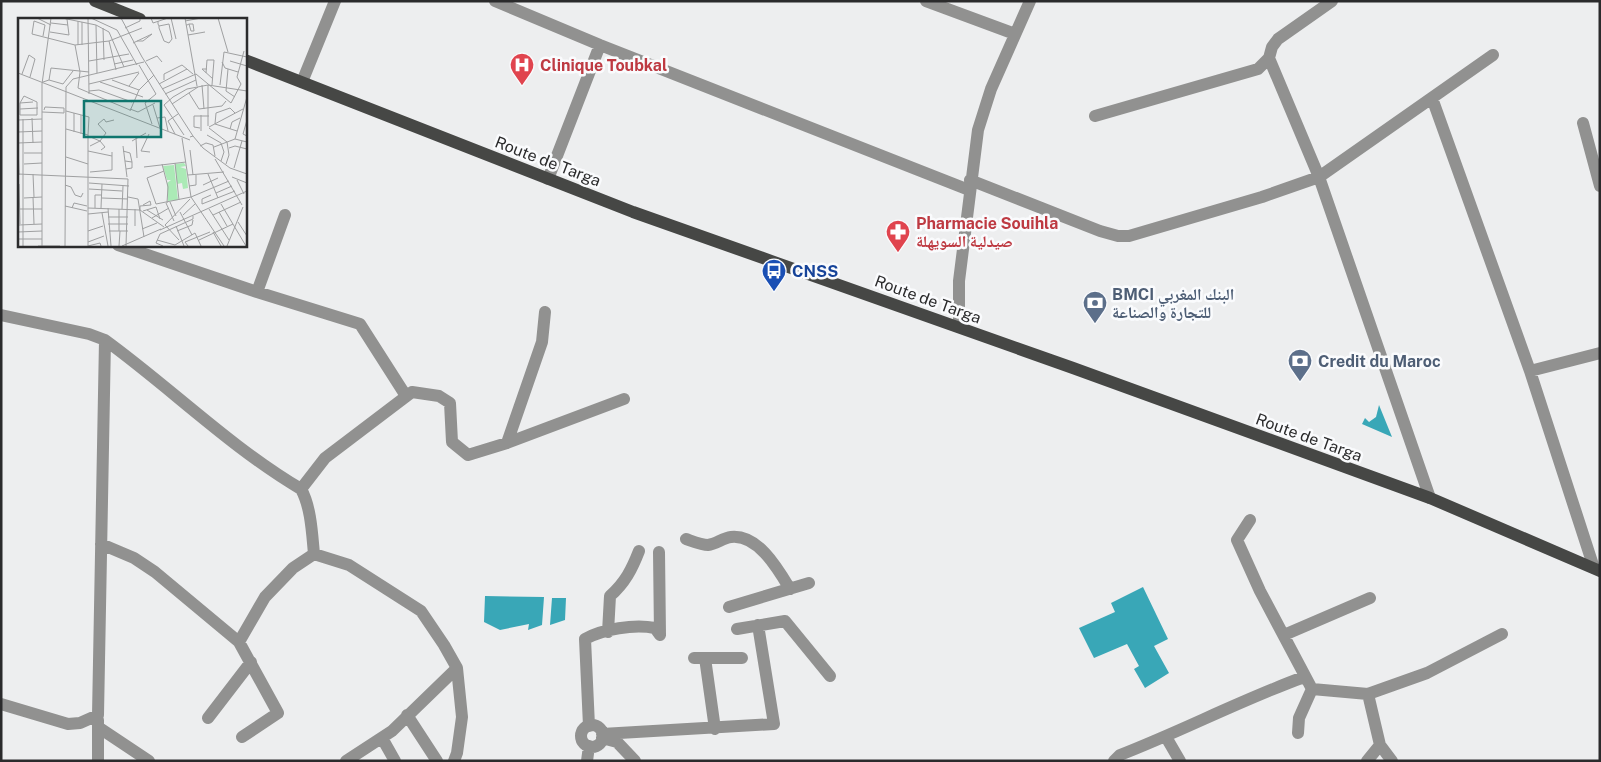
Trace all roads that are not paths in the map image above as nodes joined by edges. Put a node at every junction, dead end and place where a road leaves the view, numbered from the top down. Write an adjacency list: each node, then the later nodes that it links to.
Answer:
1 (95, 1): 8 (main road)
2 (334, 1): 14 (street)
3 (495, 1): 10 (street)
4 (926, 1): 9 (street)
5 (1030, 1): 9 (street)
6 (1332, 1): 7 (street)
7 (1317, 5): 12 (street)
8 (138, 18)
9 (1015, 34): 20 (street)
10 (600, 45): 19 (street); 20 (street)
11 (1494, 55): 15 (street)
12 (1270, 58): 16 (street); 18 (street)
13 (246, 60): 14 (main road, Route de Targa)
14 (302, 82): 19 (main road, Route de Targa)
15 (1432, 98): 18 (street); 30 (street)
16 (1095, 116)
17 (1583, 123): 21 (street)
18 (1319, 177): 20 (street); 35 (street)
19 (548, 179): 27 (main road, Route de Targa)
20 (970, 185): 27 (street)
21 (1600, 186)
22 (285, 215): 24 (street)
23 (121, 246): 24 (street)
24 (257, 292): 31 (street)
25 (545, 312): 33 (street)
26 (1, 315): 28 (street)
27 (960, 327): 35 (main road, Route de Targa)
28 (105, 340): 34 (street); 38 (street)
29 (1600, 354): 30 (street)
30 (1530, 371): 42 (street)
31 (406, 396): 33 (street); 34 (street)
32 (624, 399): 33 (street)
33 (507, 443)
34 (301, 489): 41 (street)
35 (1430, 498): 42 (main road, Route de Targa)
36 (1250, 520): 51 (street)
37 (686, 539): 44 (street)
38 (101, 544): 52 (street); 63 (street)
39 (639, 551): 49 (street)
40 (659, 552): 49 (street)
41 (314, 554): 52 (street); 55 (street)
42 (1597, 570)
43 (809, 583): 44 (street)
44 (790, 589): 46 (street)
45 (1370, 598): 51 (street)
46 (729, 607)
47 (758, 625): 48 (street); 56 (street); 65 (street)
48 (737, 629)
49 (608, 632): 64 (street)
50 (1502, 634): 59 (street)
51 (1284, 635): 57 (street)
52 (240, 642): 54 (street)
53 (742, 658): 65 (street)
54 (250, 662): 62 (street); 68 (street)
55 (457, 668): 61 (street); 78 (street)
56 (830, 676)
57 (1304, 677): 58 (street); 69 (street)
58 (1312, 689): 59 (street); 66 (street)
59 (1368, 694): 71 (street)
60 (1, 704): 63 (street)
61 (408, 715): 70 (street); 77 (street)
62 (208, 718)
63 (98, 721): 74 (street); 75 (street)
64 (589, 726): 67 (street); 72 (street)
65 (715, 729): 67 (street)
66 (1298, 732)
67 (602, 736): 72 (street); 80 (street)
68 (242, 737)
69 (1166, 737): 81 (street); 82 (street)
70 (382, 738): 73 (street); 76 (street)
71 (1380, 745): 83 (street); 84 (street)
72 (588, 746): 79 (street)
73 (352, 759)
74 (98, 761)
75 (148, 761)
76 (395, 761)
77 (437, 761)
78 (454, 761)
79 (587, 761)
80 (635, 761)
81 (1114, 761)
82 (1180, 761)
83 (1367, 761)
84 (1392, 761)

